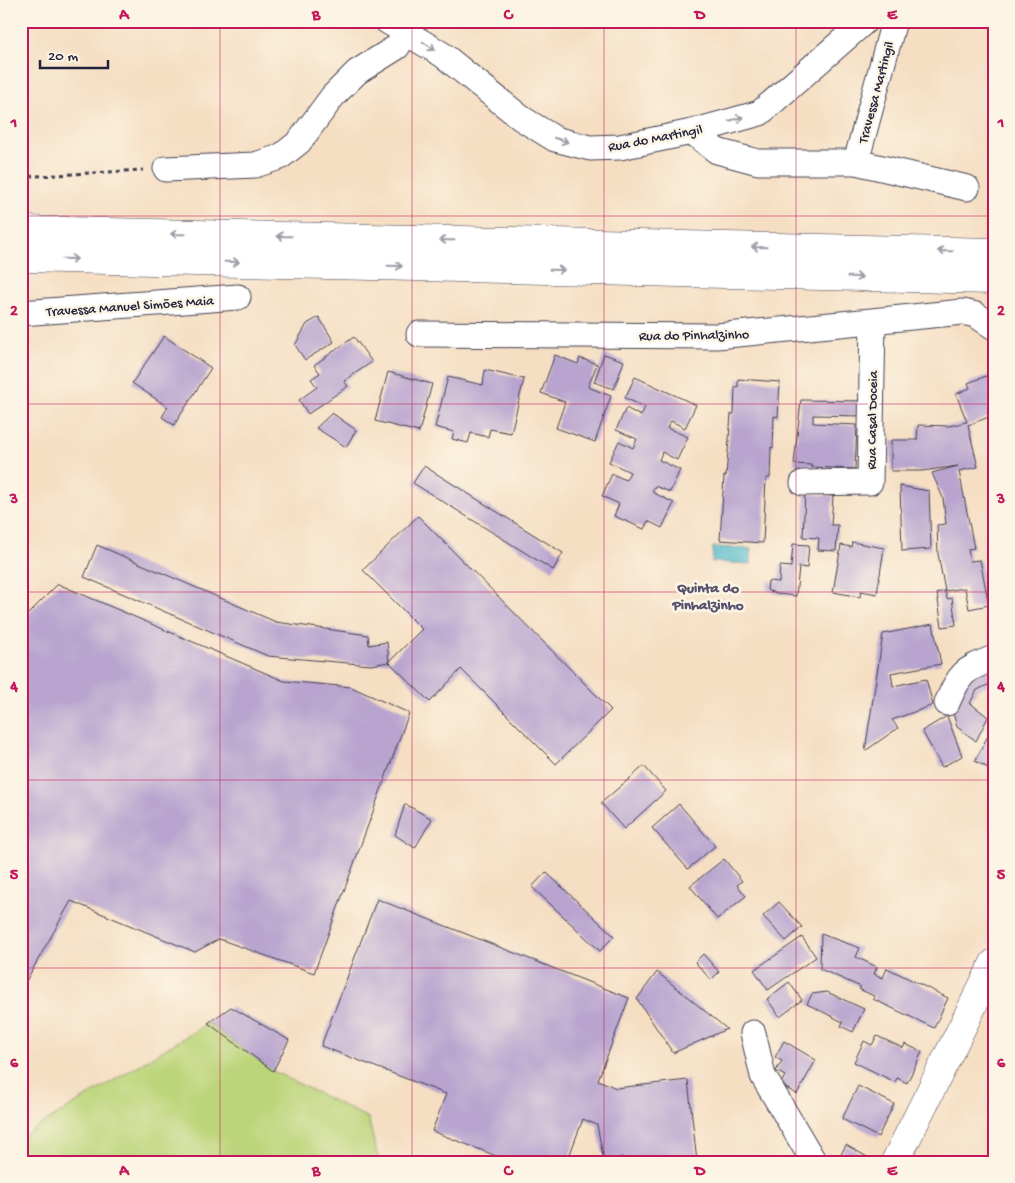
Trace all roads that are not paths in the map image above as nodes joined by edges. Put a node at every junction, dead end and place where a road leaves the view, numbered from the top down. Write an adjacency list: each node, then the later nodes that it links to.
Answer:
1 (894, 21): 5 (street, Travessa Martingil)
2 (852, 25): 4 (street, Rua do Martingil, one-way to 2)
3 (397, 26): 4 (street, Rua do Martingil, one-way to 4); 6 (street)
4 (692, 132): 5 (street)
5 (856, 162): 7 (street)
6 (166, 169)
7 (967, 188)
8 (21, 230): 9 (main road, one-way to 8)
9 (994, 252)
10 (21, 258): 11 (main road, one-way to 11)
11 (994, 280)
12 (238, 297): 13 (street, Travessa Manuel Simões Maia)
13 (21, 313)
14 (873, 321): 15 (street, Rua do Pinhalzinho); 16 (street, Rua do Pinhalzinho); 17 (street, Rua Casal Doceia)
15 (994, 328)
16 (419, 334)
17 (803, 483)
18 (994, 658): 19 (street)
19 (948, 703)
20 (994, 963): 23 (main road)
21 (753, 1033): 22 (street)
22 (814, 1162)
23 (895, 1162)

